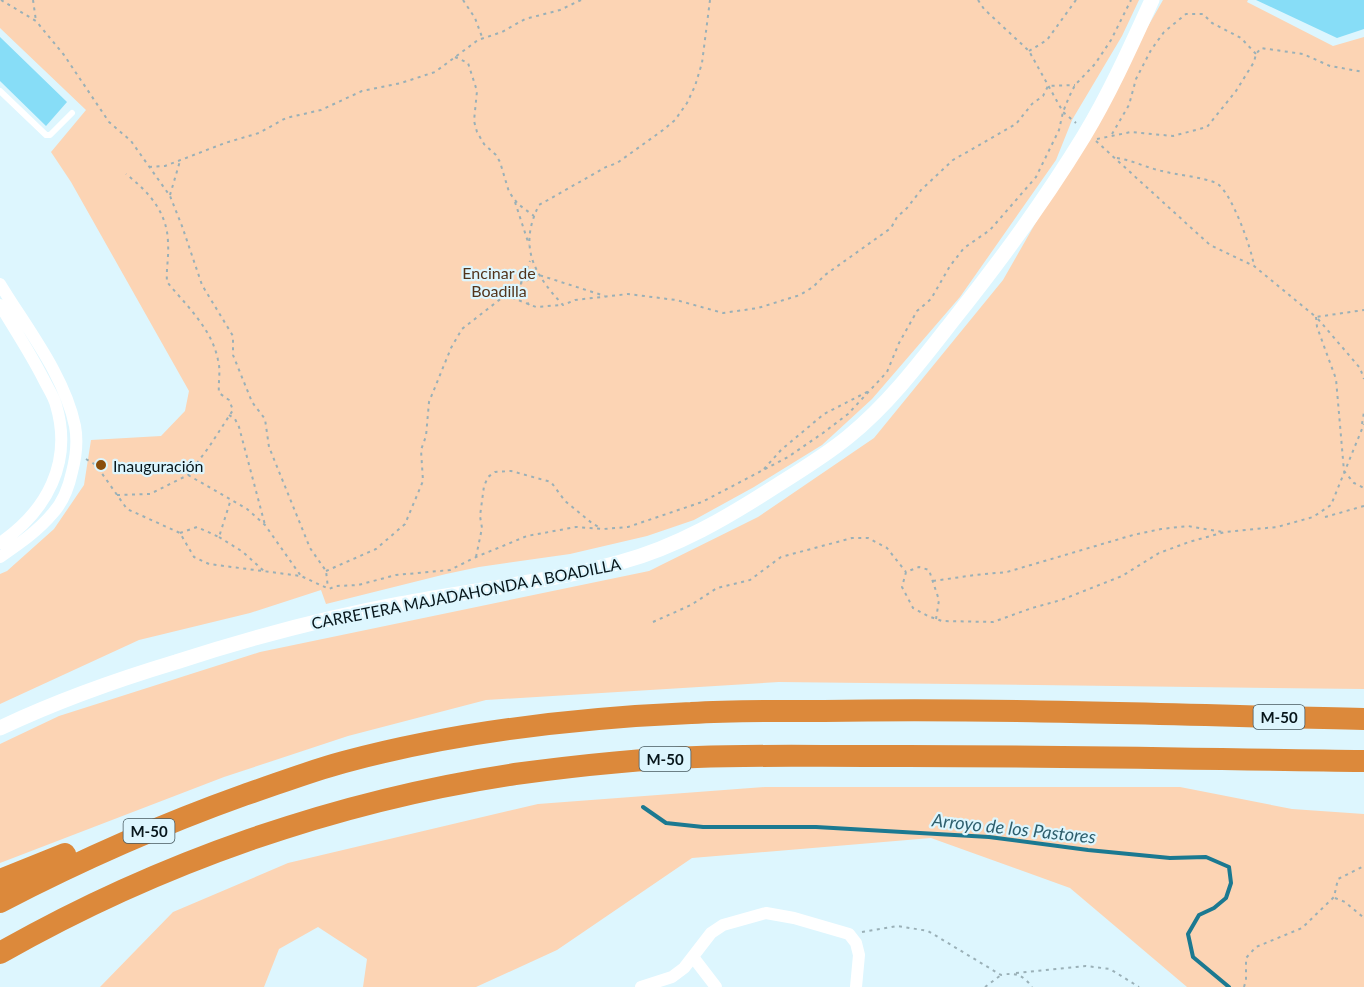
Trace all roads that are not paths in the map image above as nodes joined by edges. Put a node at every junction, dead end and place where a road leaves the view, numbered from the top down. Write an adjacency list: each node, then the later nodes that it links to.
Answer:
1 (1152, 0): 9 (street, CARRETERA MAJADAHONDA A BOADILLA)
2 (0, 91): 3 (lane)
3 (72, 113)
4 (0, 284): 7 (street)
5 (0, 305): 6 (street)
6 (0, 543)
7 (0, 557)
8 (1364, 719): 11 (highway, M-50)
9 (0, 728)
10 (1364, 761): 14 (highway, M-50)
11 (304, 774): 12 (highway); 13 (highway, M-50)
12 (0, 880)
13 (0, 902)
14 (0, 952)
15 (693, 957): 16 (street); 17 (street); 18 (street)
16 (641, 987)
17 (716, 987)
18 (856, 987)

